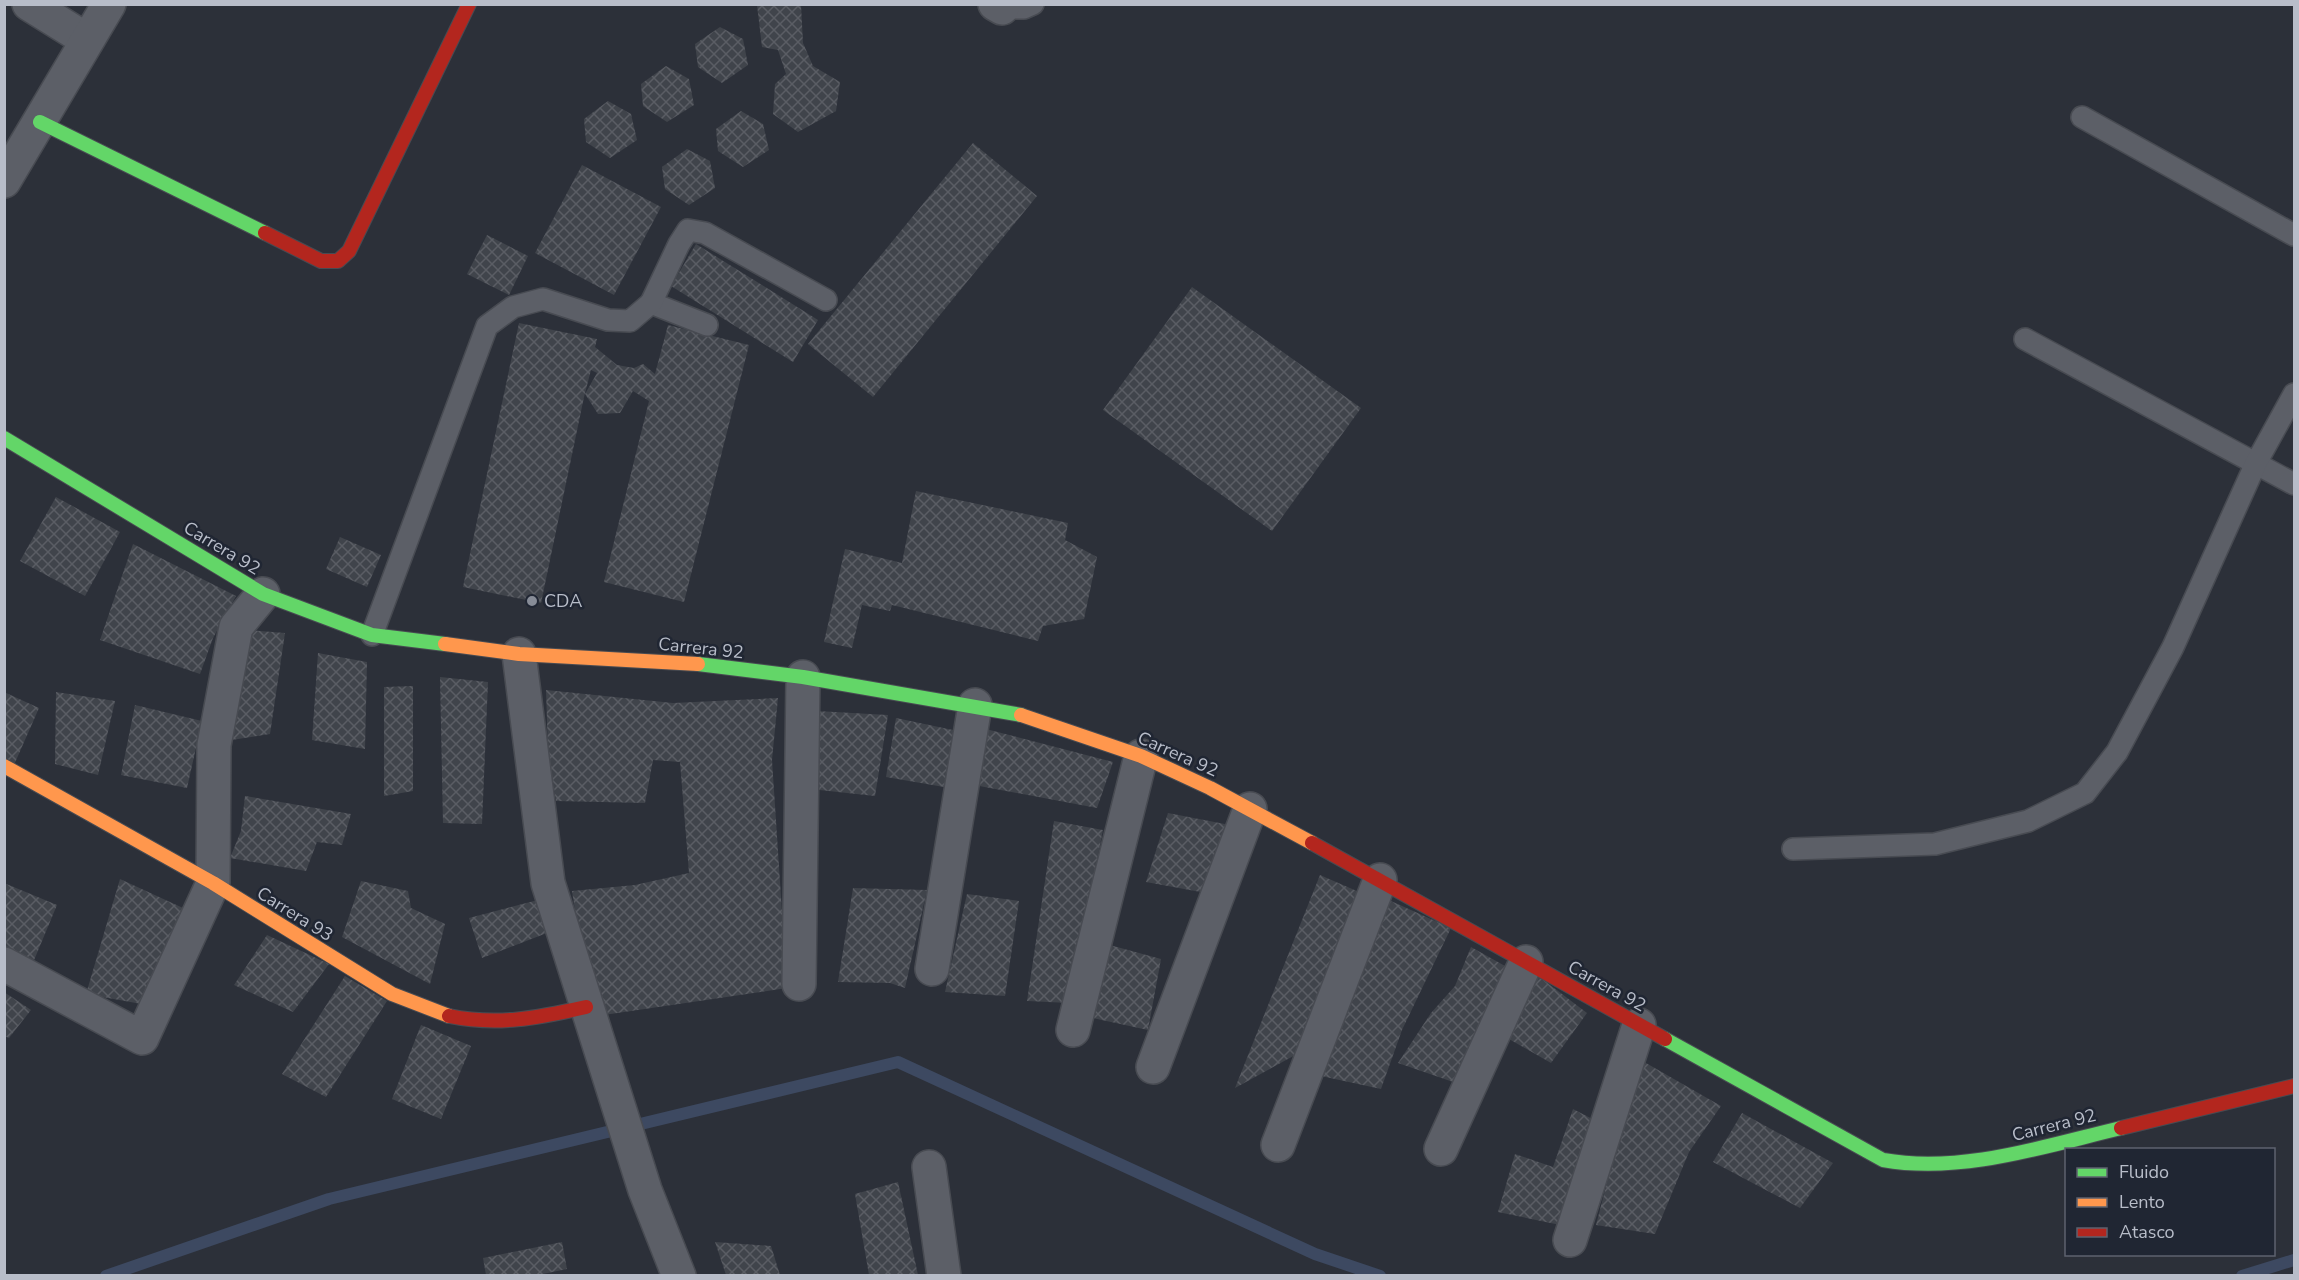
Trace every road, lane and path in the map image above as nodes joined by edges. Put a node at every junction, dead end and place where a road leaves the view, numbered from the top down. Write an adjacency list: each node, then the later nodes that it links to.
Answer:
1 (29, 4): 4 (street)
2 (109, 4): 4 (street)
3 (465, 6): 6 (street)
4 (87, 40): 6 (street)
5 (2082, 117): 8 (lane)
6 (40, 122): 7 (street)
7 (4, 181)
8 (2295, 234)
9 (826, 300): 10 (lane)
10 (651, 303): 11 (lane); 18 (lane)
11 (707, 325)
12 (2025, 339): 15 (lane)
13 (2295, 394): 15 (lane)
14 (4, 438): 17 (street, Carrera 92)
15 (2256, 464): 16 (lane); 25 (lane)
16 (2295, 484)
17 (263, 594): 18 (street, Carrera 92); 27 (street)
18 (372, 635): 19 (street, Carrera 92)
19 (519, 654): 20 (street, Carrera 92); 32 (street)
20 (803, 677): 21 (street, Carrera 92); 31 (street)
21 (975, 705): 22 (street, Carrera 92); 30 (street)
22 (1141, 756): 24 (street, Carrera 92); 34 (street)
23 (4, 766): 27 (street, Carrera 93)
24 (1250, 809): 26 (street, Carrera 92); 35 (street)
25 (1793, 849)
26 (1380, 880): 28 (street, Carrera 92); 37 (street)
27 (213, 883): 29 (street); 32 (street, Carrera 93)
28 (1526, 962): 33 (street, Carrera 92); 38 (street)
29 (4, 964)
30 (932, 969)
31 (799, 984)
32 (589, 1015): 41 (street)
33 (1639, 1024): 36 (street, Carrera 92); 40 (street)
34 (1073, 1030)
35 (1153, 1067)
36 (2295, 1086)
37 (1278, 1145)
38 (1441, 1149)
39 (929, 1167): 42 (street)
40 (1570, 1240)
41 (679, 1275)
42 (944, 1275)

